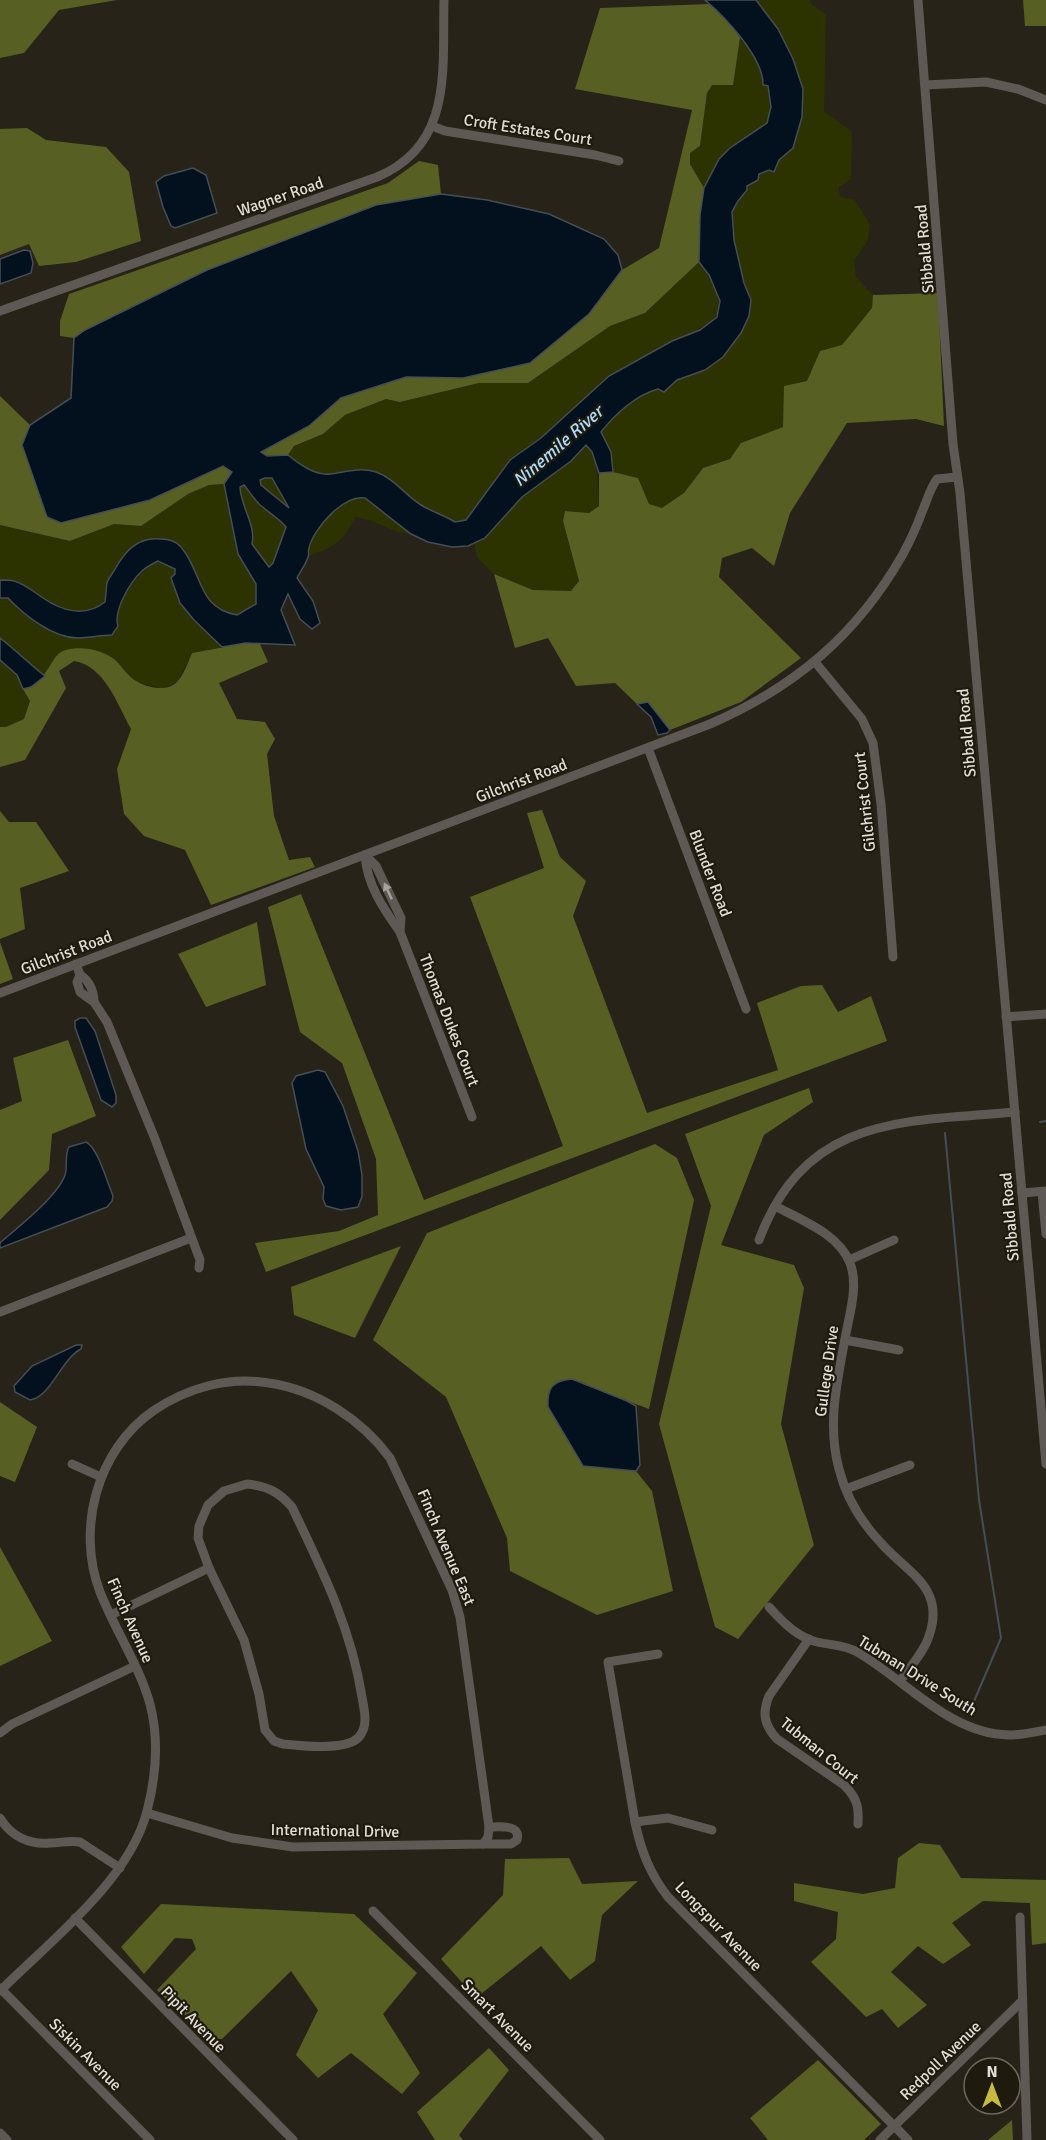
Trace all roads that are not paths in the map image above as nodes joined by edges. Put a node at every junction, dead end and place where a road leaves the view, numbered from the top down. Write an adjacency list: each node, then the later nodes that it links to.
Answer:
1 (444, 0): 5 (street, Wagner Road)
2 (918, 0): 3 (street, Sibbald Road)
3 (925, 85): 4 (street); 8 (street, Sibbald Road)
4 (1046, 100)
5 (432, 126): 6 (street, Croft Estates Court); 7 (street, Wagner Road)
6 (619, 161)
7 (0, 311)
8 (957, 477): 9 (street, Gilchrist Road); 17 (street, Sibbald Road)
9 (816, 662): 10 (street, Gilchrist Road); 12 (street, Gilchrist Court)
10 (648, 748): 11 (street, Gilchrist Road); 15 (street, Blunder Road)
11 (365, 855): 13 (street, Gilchrist Road); 19 (street, Thomas Dukes Court)
12 (893, 957)
13 (76, 964): 14 (street, Gilchrist Road); 24 (street)
14 (0, 993)
15 (746, 1009)
16 (1046, 1014): 17 (street)
17 (1006, 1017): 18 (street, Sibbald Road)
18 (1015, 1112): 21 (street, Sibbald Road); 22 (street)
19 (472, 1117)
20 (1044, 1191): 21 (street); 23 (street)
21 (1022, 1193): 33 (street, Sibbald Road)
22 (776, 1206): 25 (street); 27 (street)
23 (1046, 1234)
24 (191, 1238): 28 (street); 29 (street)
25 (759, 1240)
26 (894, 1240): 27 (street)
27 (849, 1260): 30 (street, Gullege Drive)
28 (199, 1268)
29 (0, 1312)
30 (844, 1340): 31 (street); 38 (street, Gullege Drive)
31 (899, 1350)
32 (331, 1406): 37 (street, Finch Avenue); 53 (street, Finch Avenue East)
33 (1043, 1409): 35 (street, Sibbald Road)
34 (72, 1464): 37 (street)
35 (1046, 1464)
36 (910, 1465): 38 (street)
37 (102, 1477): 41 (street, Finch Avenue)
38 (846, 1490): 45 (street, Gullege Drive)
39 (208, 1568): 39 (street); 41 (street)
40 (769, 1607): 42 (street, Tubman Drive South)
41 (111, 1615): 44 (street, Finch Avenue)
42 (809, 1639): 45 (street, Tubman Drive South); 51 (street, Tubman Court)
43 (658, 1654): 50 (street, Longspur Avenue)
44 (135, 1666): 47 (street); 48 (street, Finch Avenue)
45 (900, 1682): 46 (street, Tubman Drive South)
46 (1046, 1730)
47 (0, 1733)
48 (147, 1813): 53 (street, International Drive); 54 (street, Finch Avenue)
49 (0, 1818): 54 (street)
50 (635, 1822): 52 (street); 60 (street, Longspur Avenue)
51 (858, 1824)
52 (712, 1830)
53 (486, 1836)
54 (120, 1868): 57 (street, Finch Avenue)
55 (373, 1911): 65 (street, Smart Avenue)
56 (1020, 1917): 59 (street)
57 (75, 1918): 58 (street, Finch Avenue); 64 (street, Pipit Avenue)
58 (0, 1990): 63 (street, Siskin Avenue)
59 (1022, 2001): 60 (street, Redpoll Avenue); 68 (street)
60 (894, 2126): 66 (street, Redpoll Avenue); 67 (street, Longspur Avenue)
61 (0, 2133): 62 (street)
62 (7, 2140)
63 (150, 2140)
64 (293, 2140)
65 (600, 2140)
66 (880, 2140)
67 (908, 2140)
68 (1027, 2140)

